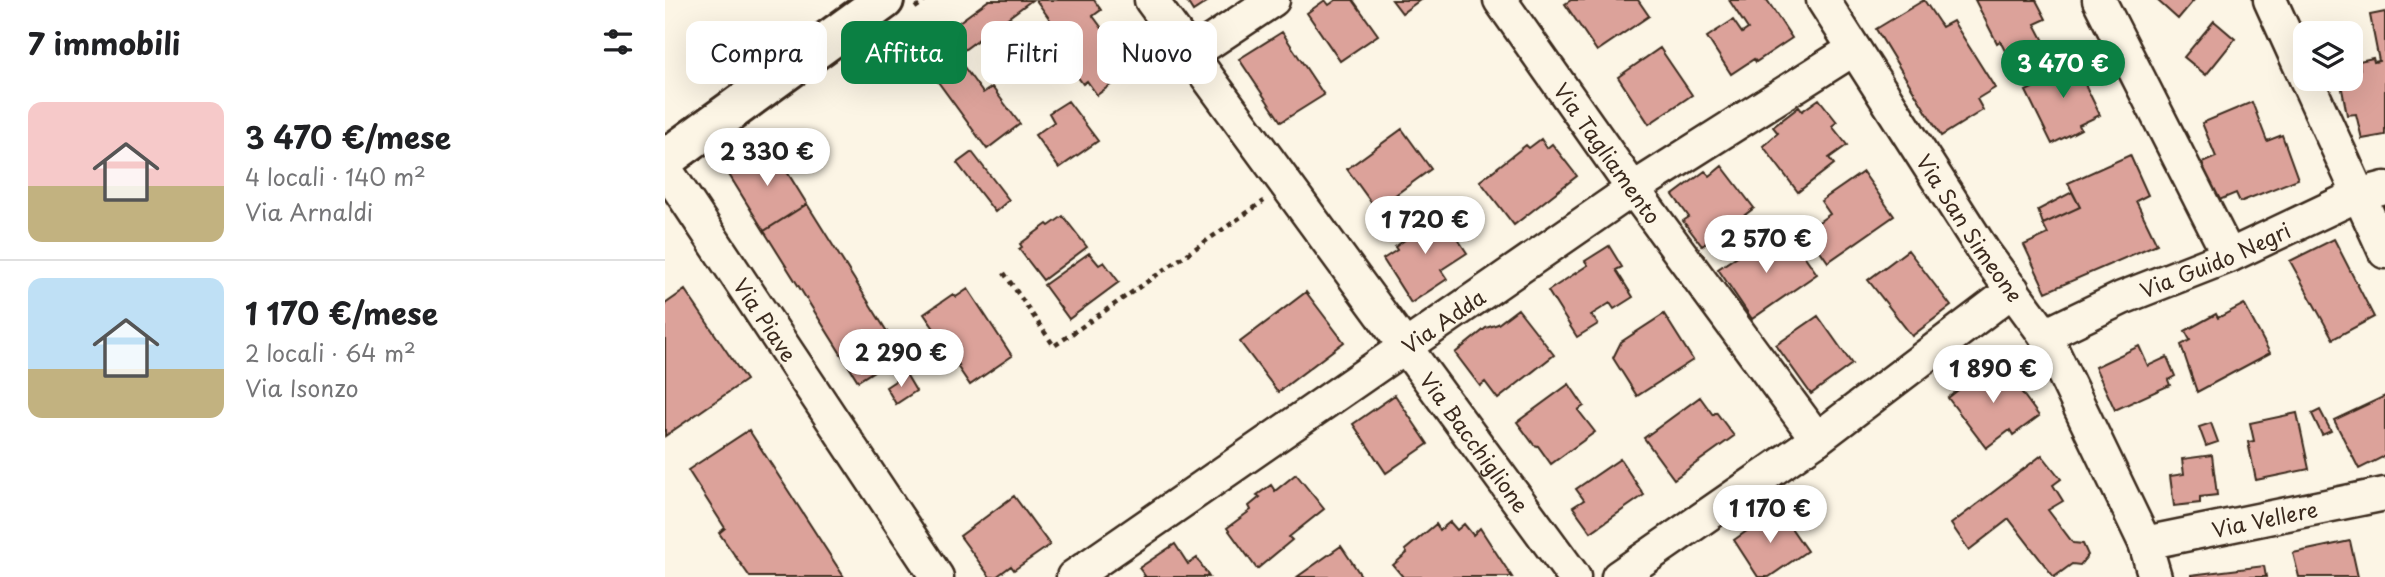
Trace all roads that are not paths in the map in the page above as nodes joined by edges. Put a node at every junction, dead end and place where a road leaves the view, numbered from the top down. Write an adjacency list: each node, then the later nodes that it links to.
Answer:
1 (884, 0): 14 (main road)
2 (1151, 0): 8 (street, Via Bacchiglione)
3 (1273, 0): 9 (street)
4 (1500, 0): 16 (street, Via Tagliamento)
5 (1823, 0): 10 (street, Via San Simeone)
6 (2099, 0): 19 (street)
7 (2270, 0): 11 (street)
8 (1167, 21)
9 (1217, 37)
10 (1854, 49): 16 (street, Via Adda); 20 (street, Via San Simeone)
11 (2293, 51)
12 (1214, 84): 22 (street, Via Bacchiglione)
13 (2313, 91): 17 (street)
14 (665, 159)
15 (665, 167): 26 (street, Via Piave)
16 (1633, 189): 22 (street, Via Adda); 23 (street, Via Tagliamento)
17 (2372, 192): 18 (street); 19 (street, Via Guido Negri)
18 (2385, 252)
19 (2229, 257): 21 (street, Via Guido Negri)
20 (2013, 290): 21 (street, Via San Simeone); 23 (street)
21 (2045, 335): 25 (street, Via San Simeone)
22 (1404, 347): 27 (street, Via Adda); 28 (street, Via Bacchiglione)
23 (1817, 439): 29 (street)
24 (2385, 494): 25 (street, Via Vellere)
25 (2145, 543): 30 (street, Via San Simeone)
26 (937, 577)
27 (1073, 577)
28 (1574, 577)
29 (1618, 577)
30 (2155, 577)

